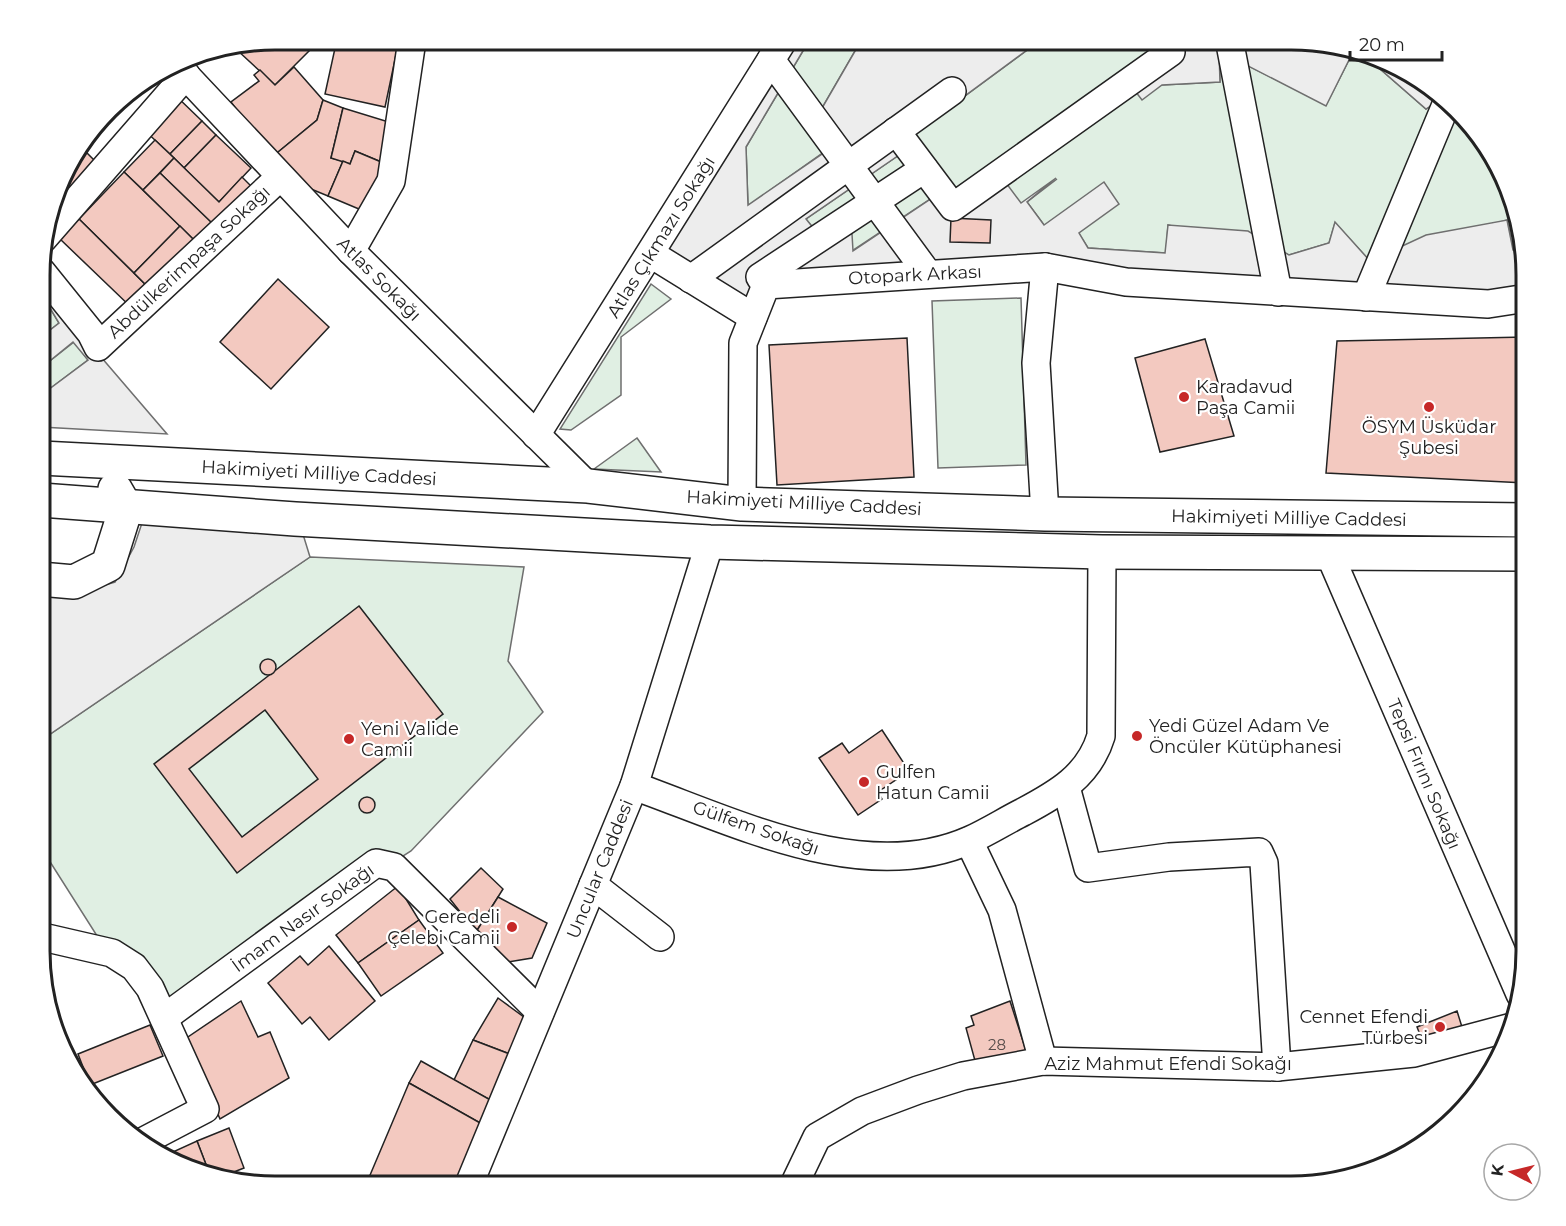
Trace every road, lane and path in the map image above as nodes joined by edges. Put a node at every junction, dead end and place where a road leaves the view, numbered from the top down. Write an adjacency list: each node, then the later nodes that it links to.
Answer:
1 (411, 50): 14 (street)
2 (778, 50): 9 (street); 15 (street, Atlas Çıkmazı Sokağı)
3 (1170, 50): 10 (street)
4 (1231, 50): 21 (street)
5 (181, 70): 11 (street, Atlas Sokağı); 13 (street)
6 (952, 91): 8 (street)
7 (1444, 109): 22 (street)
8 (896, 131): 9 (street); 10 (street)
9 (849, 165): 12 (street); 18 (street)
10 (924, 169): 12 (street)
11 (280, 177): 14 (street, Atlas Sokağı); 19 (street, Abdülkerimpaşa Sokağı)
12 (875, 202): 17 (street); 20 (street)
13 (56, 224)
14 (351, 251): 25 (street, Atlas Sokağı)
15 (651, 254): 18 (street); 25 (street, Atlas Çıkmazı Sokağı)
16 (1045, 267): 17 (street, Otopark Arkası); 21 (street, Otopark Arkası); 32 (street)
17 (928, 274): 20 (street, Otopark Arkası)
18 (691, 279): 24 (street)
19 (50, 282)
20 (766, 285): 24 (street)
21 (1278, 292): 22 (street, Otopark Arkası)
22 (1366, 297): 23 (street, Otopark Arkası)
23 (1516, 300)
24 (753, 317): 30 (street)
25 (536, 435): 28 (street, Atlas Sokağı)
26 (50, 458): 27 (main road, Hakimiyeti Milliye Caddesi)
27 (99, 461): 28 (main road, Hakimiyeti Milliye Caddesi); 31 (main road)
28 (588, 486): 30 (main road, Hakimiyeti Milliye Caddesi)
29 (50, 501): 31 (main road, Hakimiyeti Milliye Caddesi)
30 (742, 504): 32 (main road, Hakimiyeti Milliye Caddesi)
31 (126, 508): 34 (main road, Hakimiyeti Milliye Caddesi); 38 (main road)
32 (1045, 514): 33 (main road, Hakimiyeti Milliye Caddesi)
33 (1516, 520)
34 (710, 542): 35 (main road, Hakimiyeti Milliye Caddesi); 39 (street, Uncular Caddesi)
35 (1102, 552): 36 (main road, Hakimiyeti Milliye Caddesi); 40 (street, Gülfem Sokağı)
36 (1329, 553): 37 (main road, Hakimiyeti Milliye Caddesi); 45 (street, Tepsi Fırını Sokağı)
37 (1516, 554)
38 (50, 580)
39 (634, 786): 41 (street, Gülfem Sokağı); 42 (street, Uncular Caddesi)
40 (1066, 787): 41 (street, Gülfem Sokağı); 50 (street)
41 (969, 841): 49 (street)
42 (594, 885): 43 (street); 46 (street, Uncular Caddesi)
43 (660, 937)
44 (50, 940): 47 (street)
45 (1515, 982)
46 (540, 1012): 47 (street, İmam Nasır Sokağı); 52 (street, Uncular Caddesi)
47 (164, 1018): 51 (street)
48 (1502, 1030): 50 (street, Aziz Mahmut Efendi Sokağı)
49 (1043, 1061): 50 (street, Aziz Mahmut Efendi Sokağı); 53 (street, Aziz Mahmut Efendi Sokağı)
50 (1277, 1067)
51 (149, 1138)
52 (473, 1176)
53 (798, 1176)

